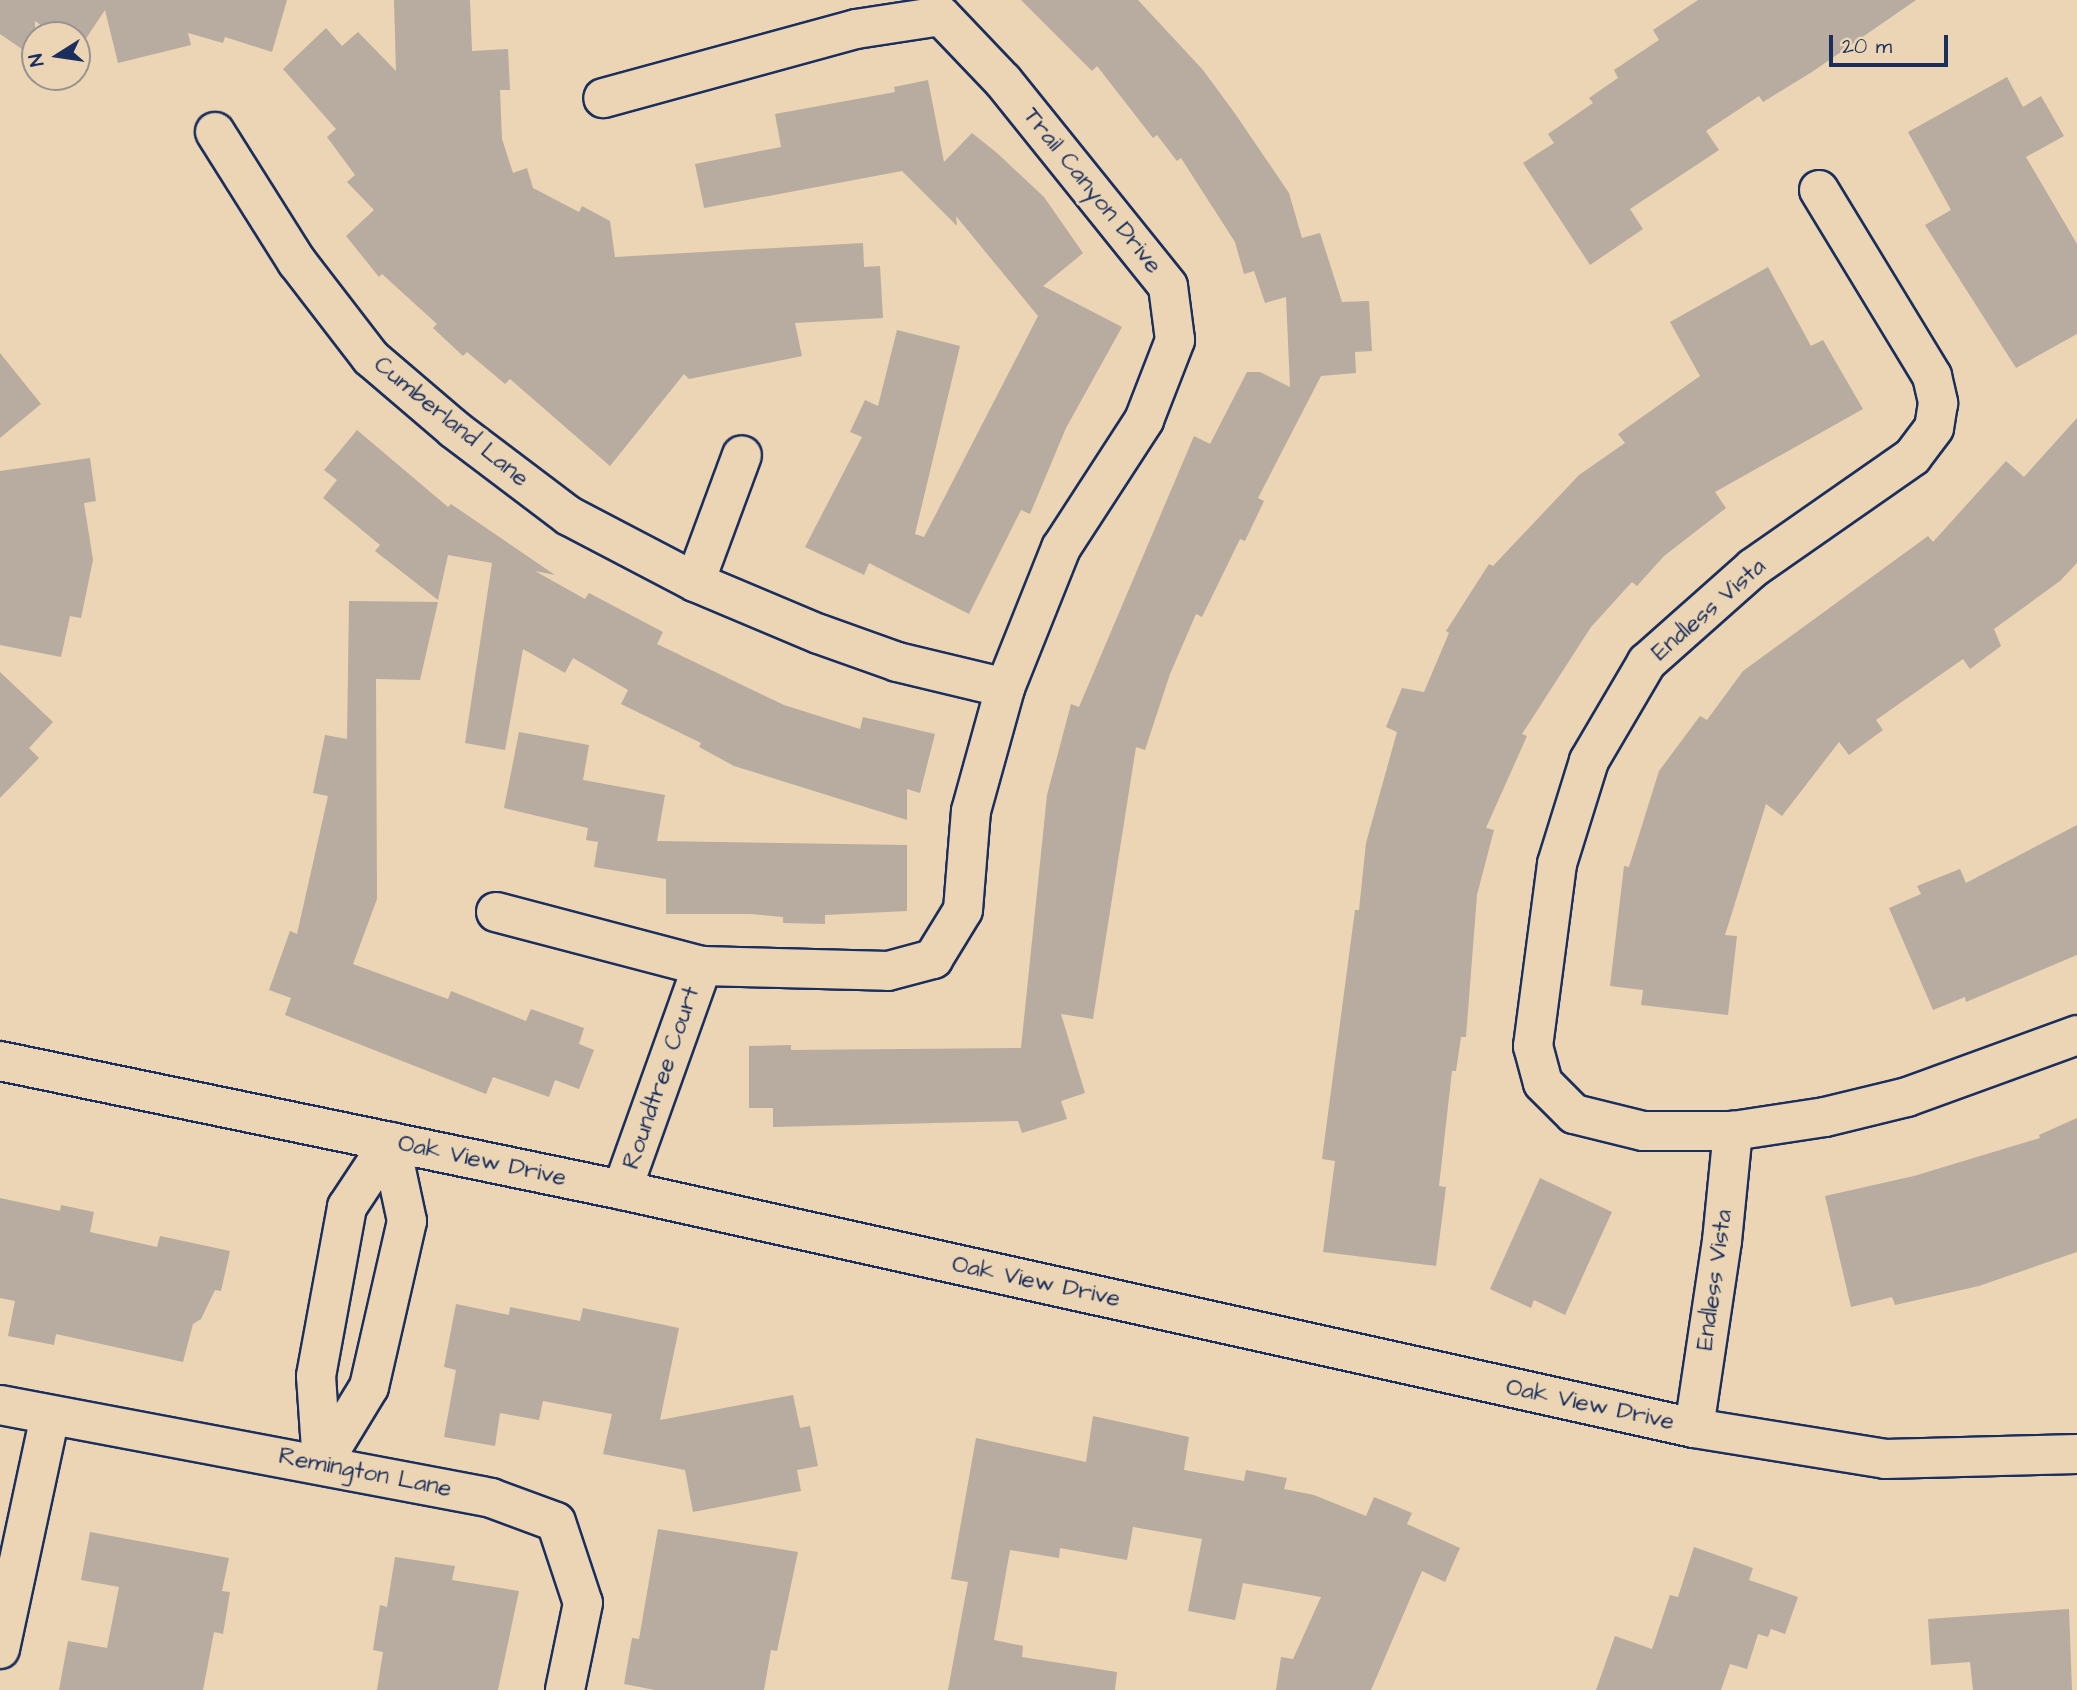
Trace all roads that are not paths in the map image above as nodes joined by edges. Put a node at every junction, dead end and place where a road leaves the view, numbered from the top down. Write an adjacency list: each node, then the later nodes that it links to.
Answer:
1 (603, 98): 6 (street, Trail Canyon Drive)
2 (215, 132): 5 (street, Cumberland Lane)
3 (1819, 190): 11 (street, Endless Vista)
4 (742, 455): 5 (street)
5 (695, 582): 6 (street, Cumberland Lane)
6 (1005, 688): 8 (street, Trail Canyon Drive)
7 (496, 912): 8 (street, Trail Canyon Drive)
8 (702, 966): 13 (street, Roundtree Court)
9 (2077, 1035): 11 (street, Endless Vista)
10 (0, 1061): 12 (street, Oak View Drive)
11 (1733, 1131): 18 (street, Endless Vista)
12 (390, 1142): 13 (street, Oak View Drive); 14 (street); 15 (street)
13 (622, 1191): 18 (street, Oak View Drive)
14 (325, 1324): 15 (street); 20 (street)
15 (381, 1334): 20 (street)
16 (0, 1405): 17 (street, Remington Lane)
17 (50, 1415): 20 (street, Remington Lane); 21 (street)
18 (1694, 1428): 19 (street, Oak View Drive)
19 (2077, 1454)
20 (322, 1464): 22 (street, Remington Lane)
21 (0, 1648)
22 (565, 1690)

